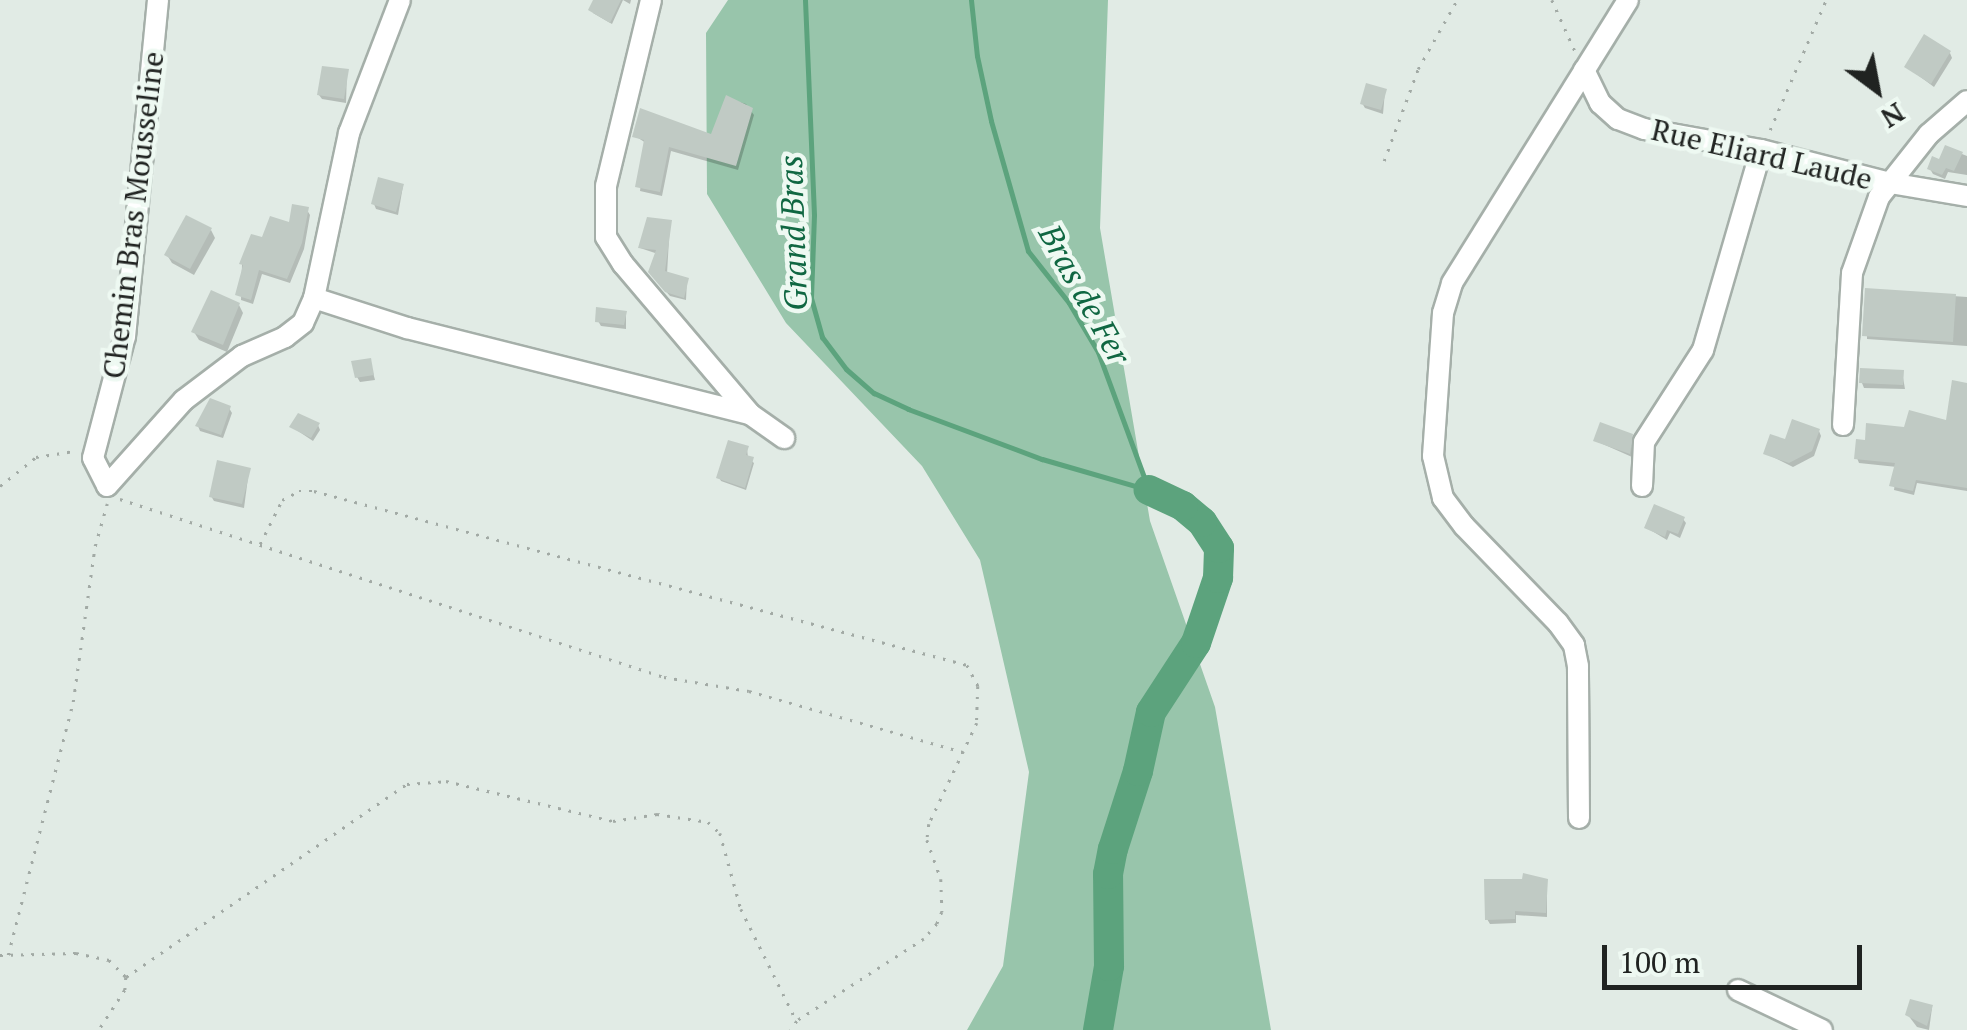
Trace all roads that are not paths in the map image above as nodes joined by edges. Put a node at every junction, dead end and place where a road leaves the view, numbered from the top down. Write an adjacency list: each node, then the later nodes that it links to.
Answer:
1 (158, 0): 10 (street, Chemin Bras Mousseline)
2 (400, 0): 10 (street)
3 (651, 0): 11 (street)
4 (1628, 0): 5 (street)
5 (1584, 70): 7 (street, Rue Eliard Laude); 15 (street)
6 (1967, 101): 8 (street)
7 (1762, 150): 8 (street, Rue Eliard Laude); 14 (street)
8 (1890, 183): 9 (street, Rue Eliard Laude); 12 (street)
9 (1967, 196)
10 (314, 298): 11 (street)
11 (750, 414): 13 (street)
12 (1843, 424)
13 (784, 438)
14 (1642, 486)
15 (1579, 818)
16 (1738, 990): 17 (street)
17 (1822, 1030)

